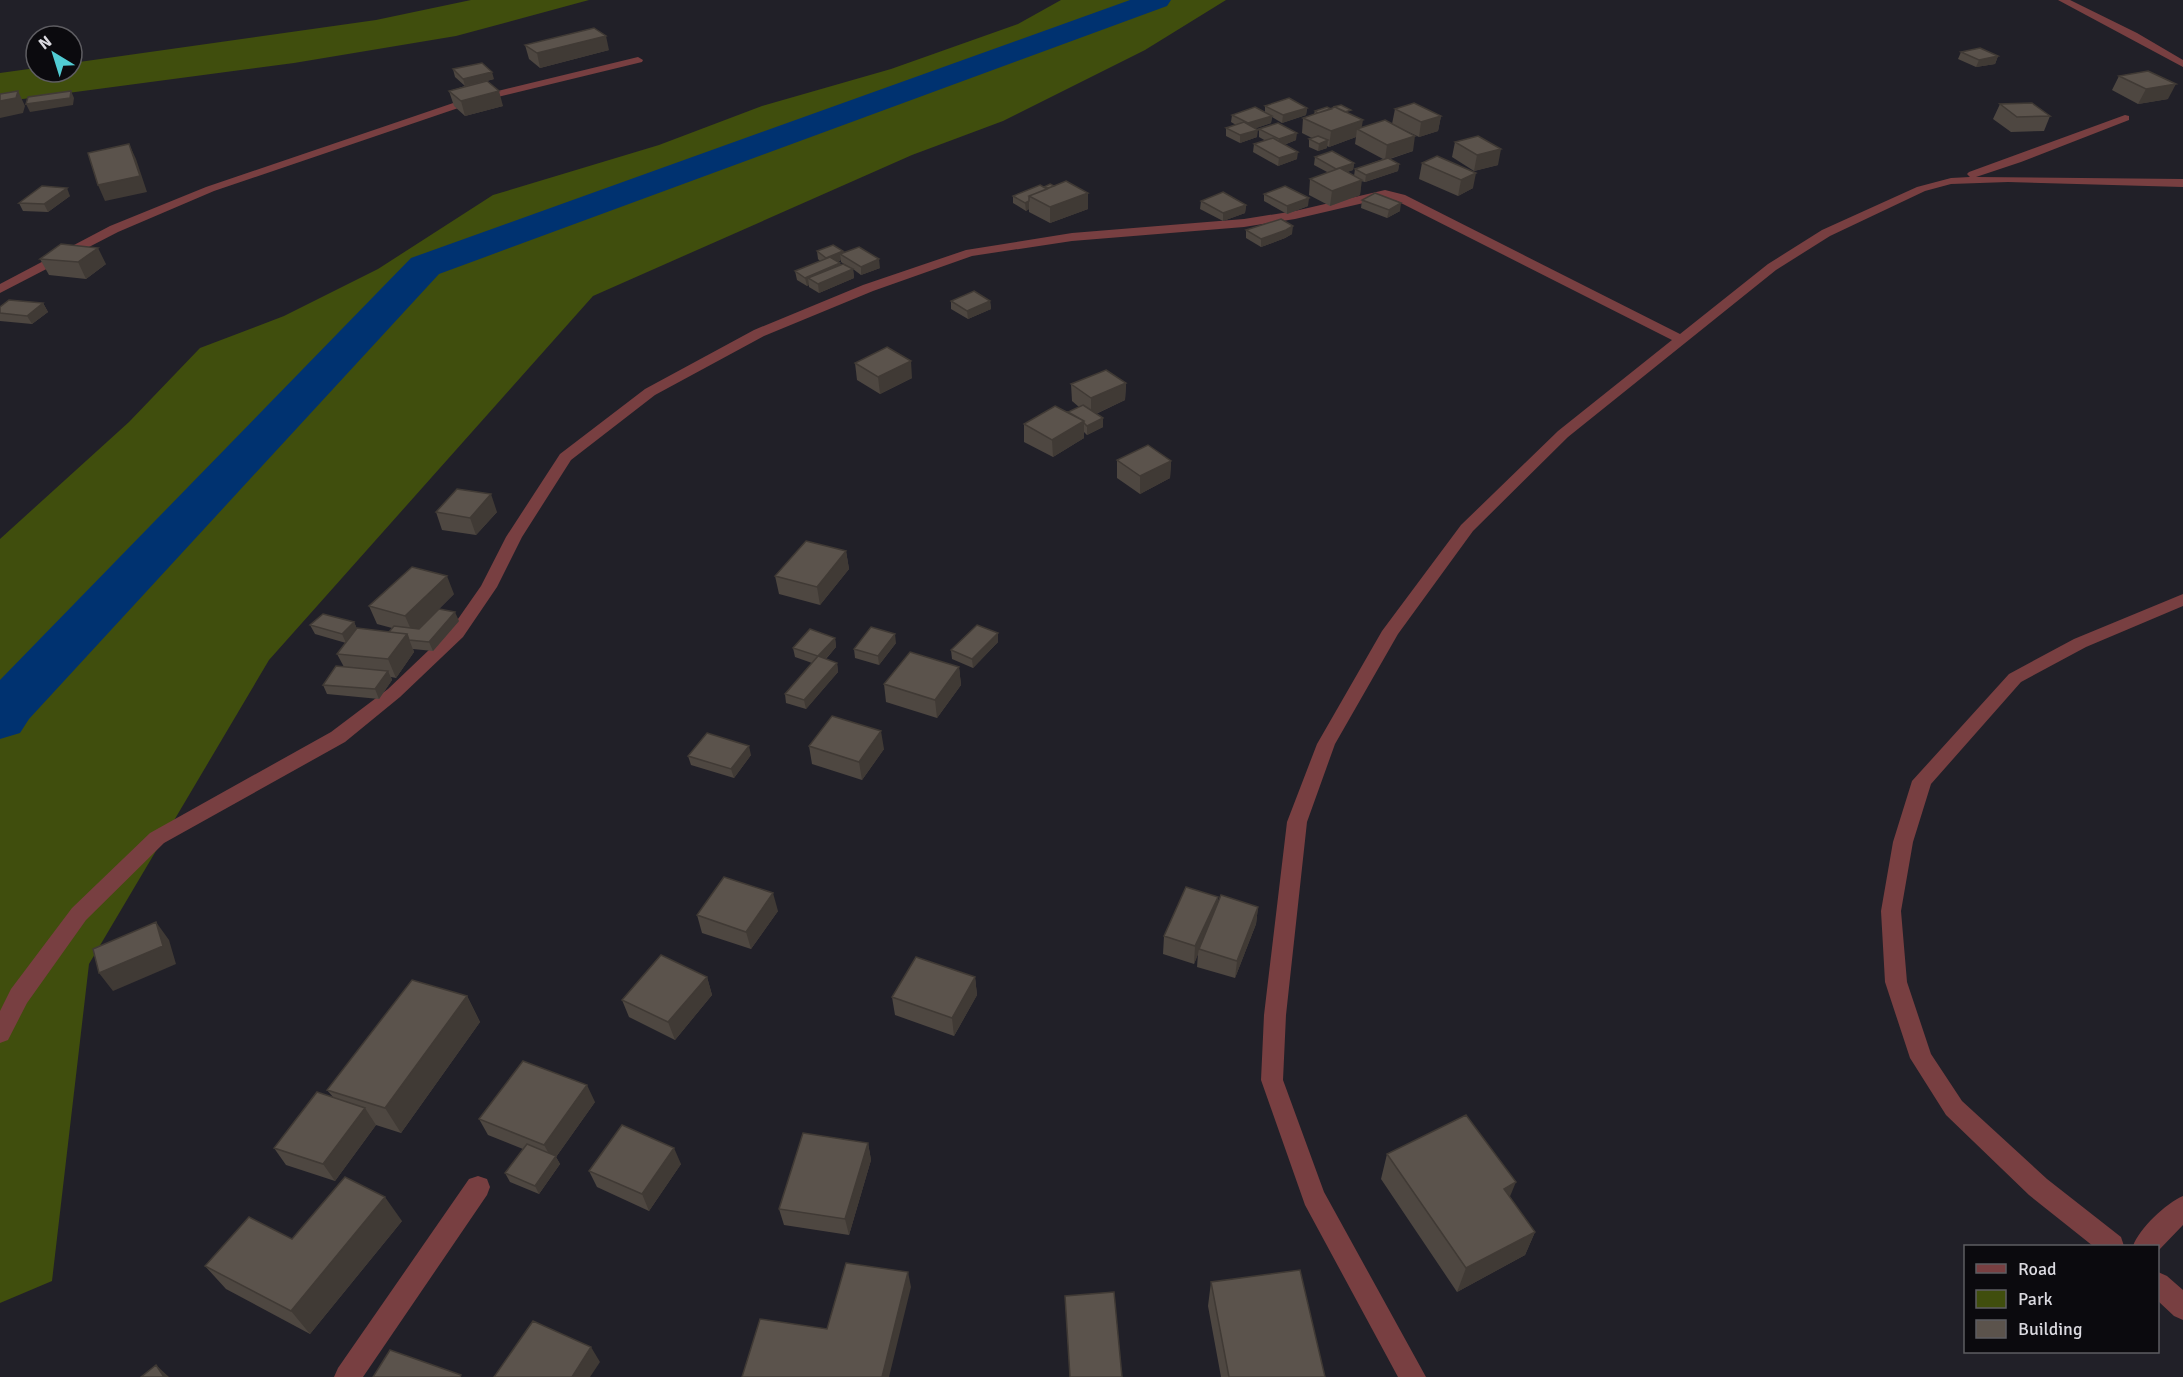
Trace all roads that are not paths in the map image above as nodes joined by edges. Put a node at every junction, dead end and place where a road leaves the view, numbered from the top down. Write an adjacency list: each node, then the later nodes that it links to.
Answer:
1 (2063, 0): 3 (street)
2 (638, 60): 7 (street)
3 (2183, 64)
4 (2125, 118): 5 (street)
5 (1951, 181): 6 (street); 8 (street)
6 (2183, 183)
7 (0, 289)
8 (1682, 340): 10 (street); 18 (street)
9 (2183, 599): 13 (street)
10 (0, 1033)
11 (478, 1187): 17 (street)
12 (2183, 1208): 14 (street)
13 (2111, 1245)
14 (2146, 1245)
15 (2159, 1287): 16 (street)
16 (2183, 1307)
17 (347, 1377)
18 (1413, 1377)

